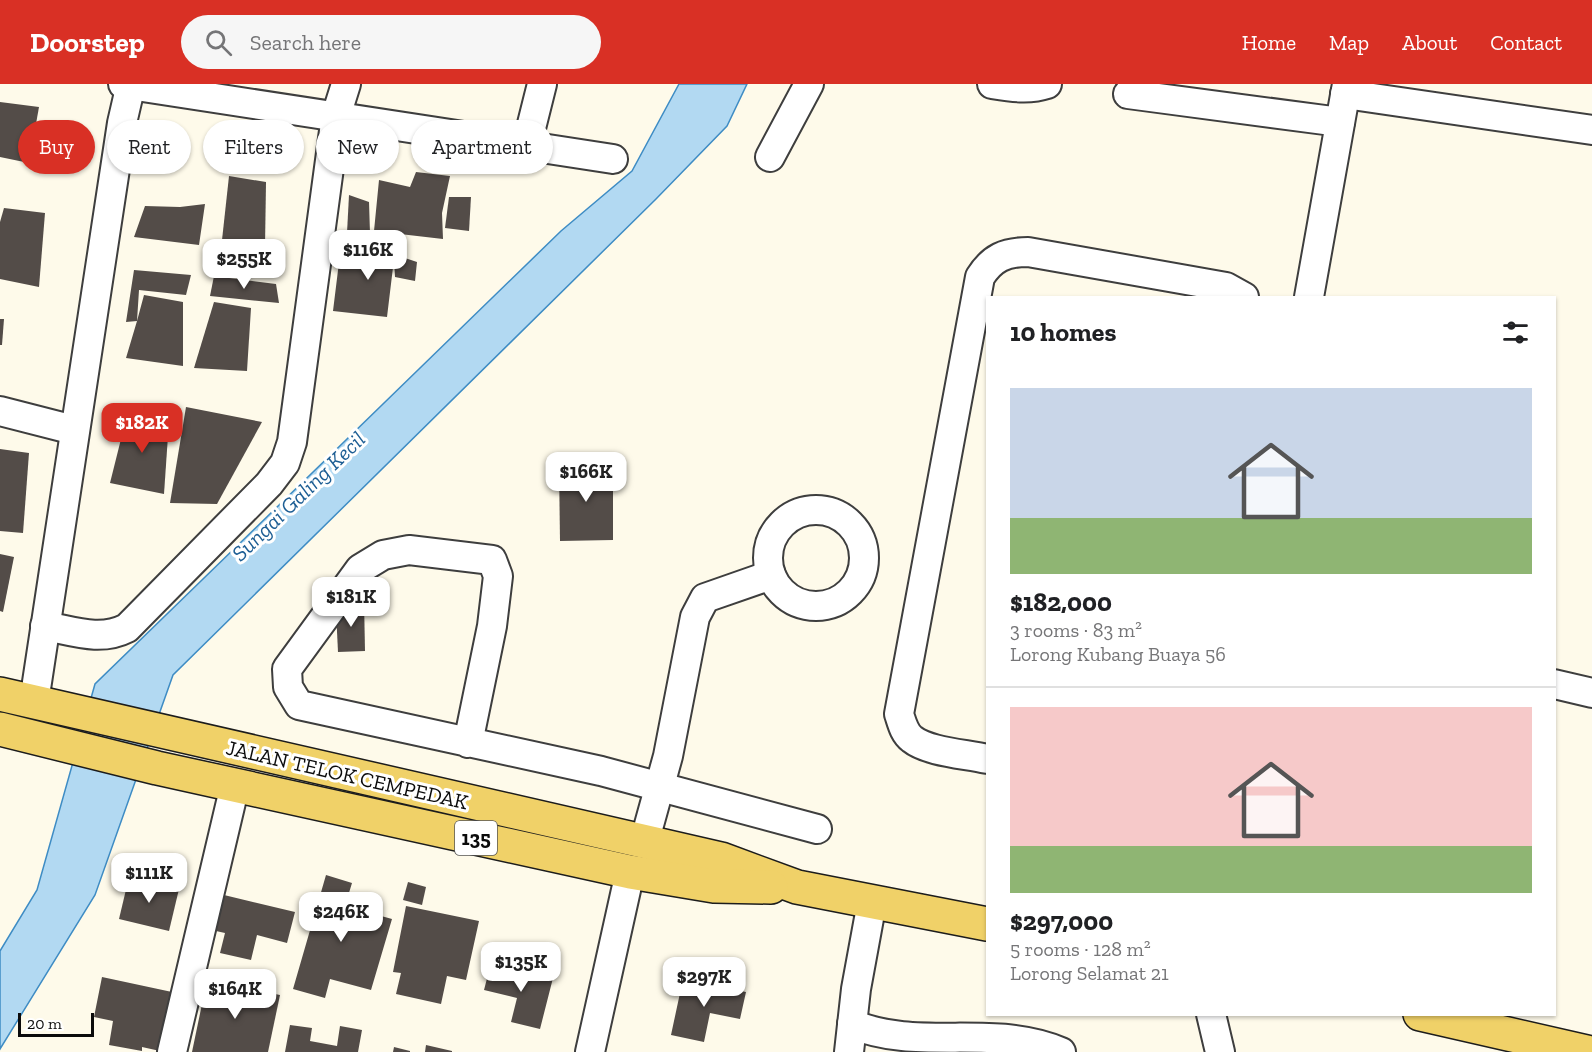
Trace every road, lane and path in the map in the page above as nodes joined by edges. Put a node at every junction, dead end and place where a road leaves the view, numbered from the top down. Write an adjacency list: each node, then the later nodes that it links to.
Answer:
1 (128, 84): 9 (street); 20 (street)
2 (346, 84): 9 (street)
3 (542, 84): 10 (street)
4 (809, 84): 15 (street)
5 (992, 84): 6 (street)
6 (1047, 84)
7 (1346, 89): 11 (street); 13 (street)
8 (1128, 94): 11 (street)
9 (336, 116): 12 (street); 22 (street)
10 (533, 120)
11 (1340, 122): 18 (street)
12 (411, 127)
13 (1592, 130)
14 (553, 149): 16 (street)
15 (770, 157)
16 (613, 159)
17 (1242, 296): 29 (street)
18 (1309, 296)
19 (0, 411): 20 (street)
20 (74, 430): 22 (street)
21 (771, 575): 31 (street)
22 (45, 626): 26 (street)
23 (1556, 684): 24 (street)
24 (1592, 693)
25 (0, 694): 26 (main road, JALAN TELOK CEMPEDAK / 135)
26 (33, 702): 33 (main road, JALAN TELOK CEMPEDAK / 135)
27 (0, 729): 30 (main road, JALAN TELOK CEMPEDAK / 135)
28 (468, 743): 28 (street); 31 (street)
29 (986, 759)
30 (235, 785): 33 (main road, JALAN TELOK CEMPEDAK / 135); 40 (street)
31 (660, 786): 32 (street); 33 (street)
32 (817, 829)
33 (637, 858): 34 (main road, JALAN TELOK CEMPEDAK / 135); 41 (street)
34 (872, 902): 35 (main road, JALAN TELOK CEMPEDAK / 135); 39 (street)
35 (986, 924)
36 (1211, 1016): 44 (street)
37 (1440, 1016): 38 (main road)
38 (1469, 1019): 45 (main road)
39 (852, 1024): 42 (street); 43 (street)
40 (172, 1052)
41 (590, 1052)
42 (849, 1052)
43 (1061, 1052)
44 (1220, 1052)
45 (1587, 1052)

